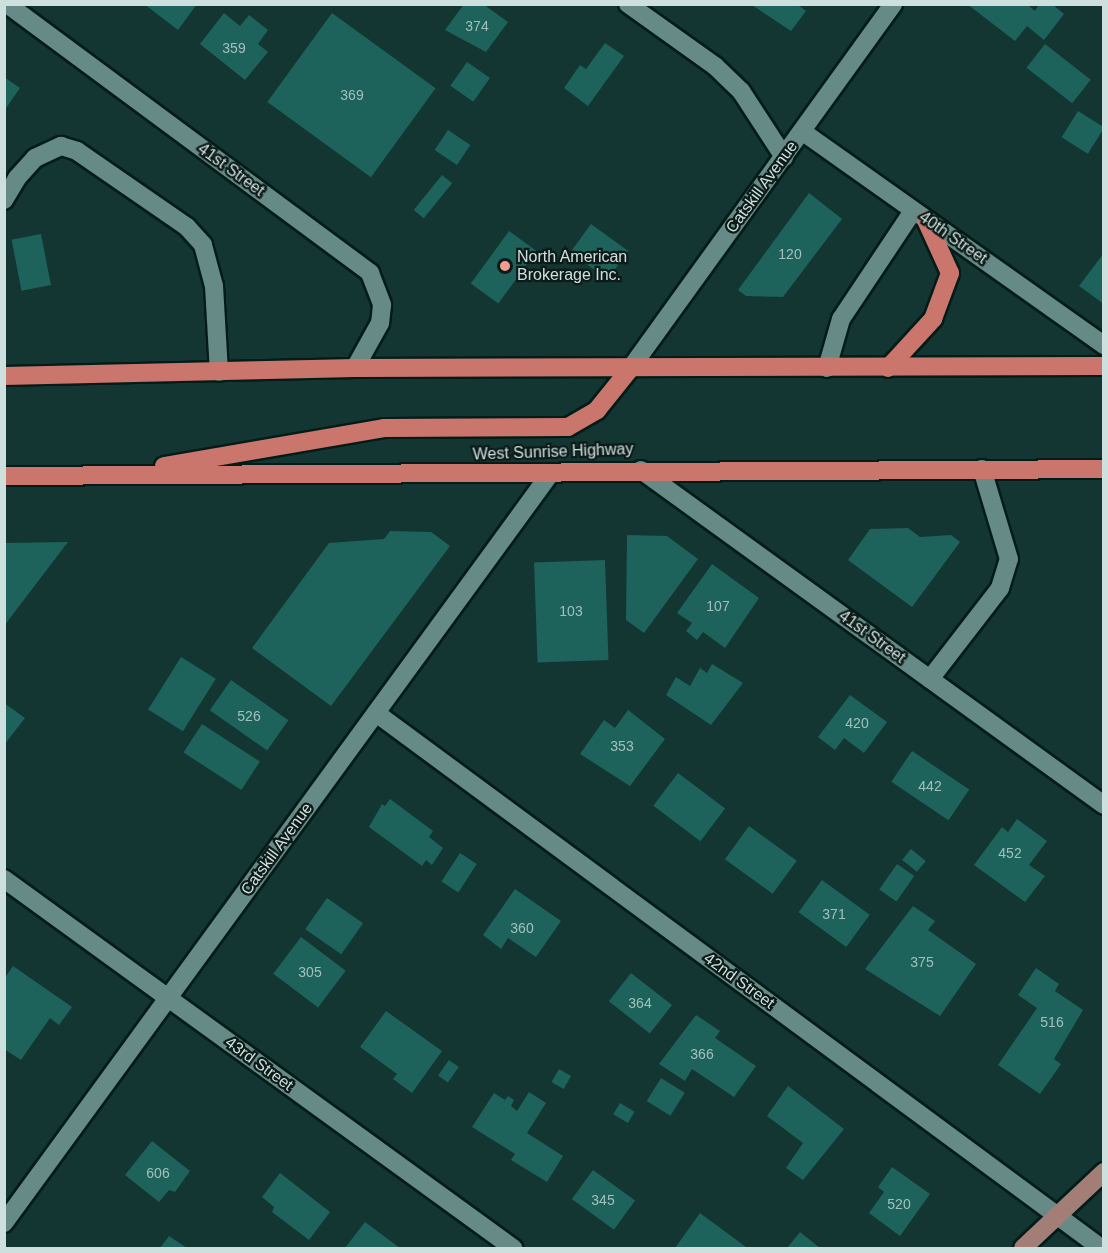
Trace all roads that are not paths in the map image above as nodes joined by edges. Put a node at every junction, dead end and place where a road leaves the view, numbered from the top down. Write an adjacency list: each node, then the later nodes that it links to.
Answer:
1 (7, 4): 10 (street, 41st Street)
2 (628, 4): 5 (street)
3 (893, 4): 4 (street, Catskill Avenue)
4 (802, 132): 5 (street, Catskill Avenue); 7 (street, 40th Street)
5 (784, 158): 13 (street, Catskill Avenue)
6 (4, 200): 14 (street)
7 (920, 215): 8 (street, 40th Street); 11 (street); 12 (highway)
8 (1104, 345)
9 (1104, 366): 12 (highway)
10 (355, 368): 13 (highway); 14 (highway)
11 (827, 368): 12 (highway); 13 (highway)
12 (888, 368)
13 (630, 369): 19 (highway)
14 (219, 372): 15 (highway)
15 (4, 376)
16 (982, 469): 17 (highway, West Sunrise Highway); 18 (highway, West Sunrise Highway); 22 (street)
17 (1104, 469)
18 (641, 470): 20 (highway, West Sunrise Highway); 22 (street, 41st Street)
19 (112, 474): 20 (highway, West Sunrise Highway); 21 (highway, West Sunrise Highway)
20 (550, 474): 23 (street, Catskill Avenue)
21 (4, 476)
22 (930, 679): 24 (street, 41st Street)
23 (376, 713): 26 (street, Catskill Avenue); 28 (street, 42nd Street)
24 (1104, 805)
25 (4, 879): 26 (street, 43rd Street)
26 (168, 998): 29 (street, Catskill Avenue); 30 (street, 43rd Street)
27 (1104, 1172): 28 (main road)
28 (1057, 1216): 31 (main road); 32 (street, 42nd Street)
29 (4, 1223)
30 (513, 1248)
31 (1023, 1248)
32 (1101, 1248)

